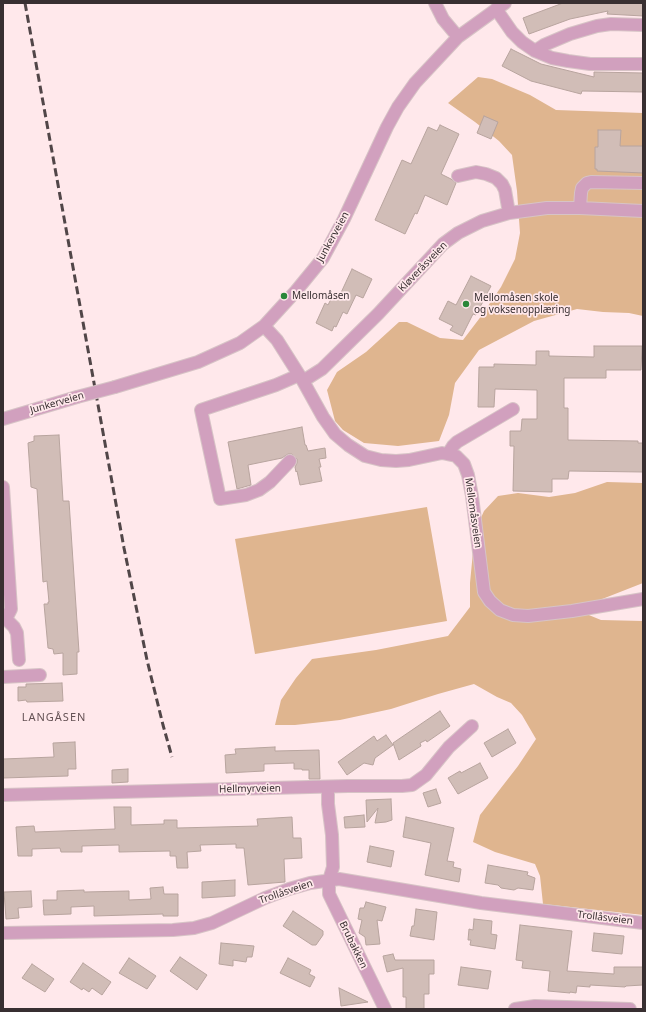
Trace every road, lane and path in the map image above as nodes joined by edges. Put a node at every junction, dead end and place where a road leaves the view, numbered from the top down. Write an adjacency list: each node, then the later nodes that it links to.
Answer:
1 (435, 3): 4 (street)
2 (500, 6): 4 (street, Junkerveien); 5 (street)
3 (643, 25): 5 (street)
4 (458, 36): 12 (street, Junkerveien)
5 (536, 51): 6 (street)
6 (643, 64)
7 (458, 176): 11 (street)
8 (643, 183): 9 (street)
9 (580, 208): 10 (street, Kløveråsveien); 11 (street, Kløveråsveien)
10 (643, 211)
11 (509, 213): 13 (street, Kløveråsveien)
12 (264, 326): 13 (street); 15 (street, Junkerveien, bridge)
13 (301, 378): 16 (street); 17 (street, Kløveråsveien)
14 (513, 409): 16 (street)
15 (3, 419)
16 (448, 454): 19 (street, Mellomåsveien)
17 (290, 461)
18 (3, 487): 20 (street)
19 (643, 599)
20 (5, 620): 21 (street)
21 (19, 660)
22 (40, 675): 23 (street)
23 (3, 677)
24 (472, 726): 25 (street, Hellmyrveien)
25 (328, 787): 26 (street, Hellmyrveien); 27 (street)
26 (3, 795)
27 (328, 880): 28 (street, Trollåsveien); 29 (street, Trollåsveien); 30 (street, Brubakken)
28 (643, 922)
29 (3, 933)
30 (385, 1009)
31 (515, 1009): 32 (street)
32 (630, 1009)

